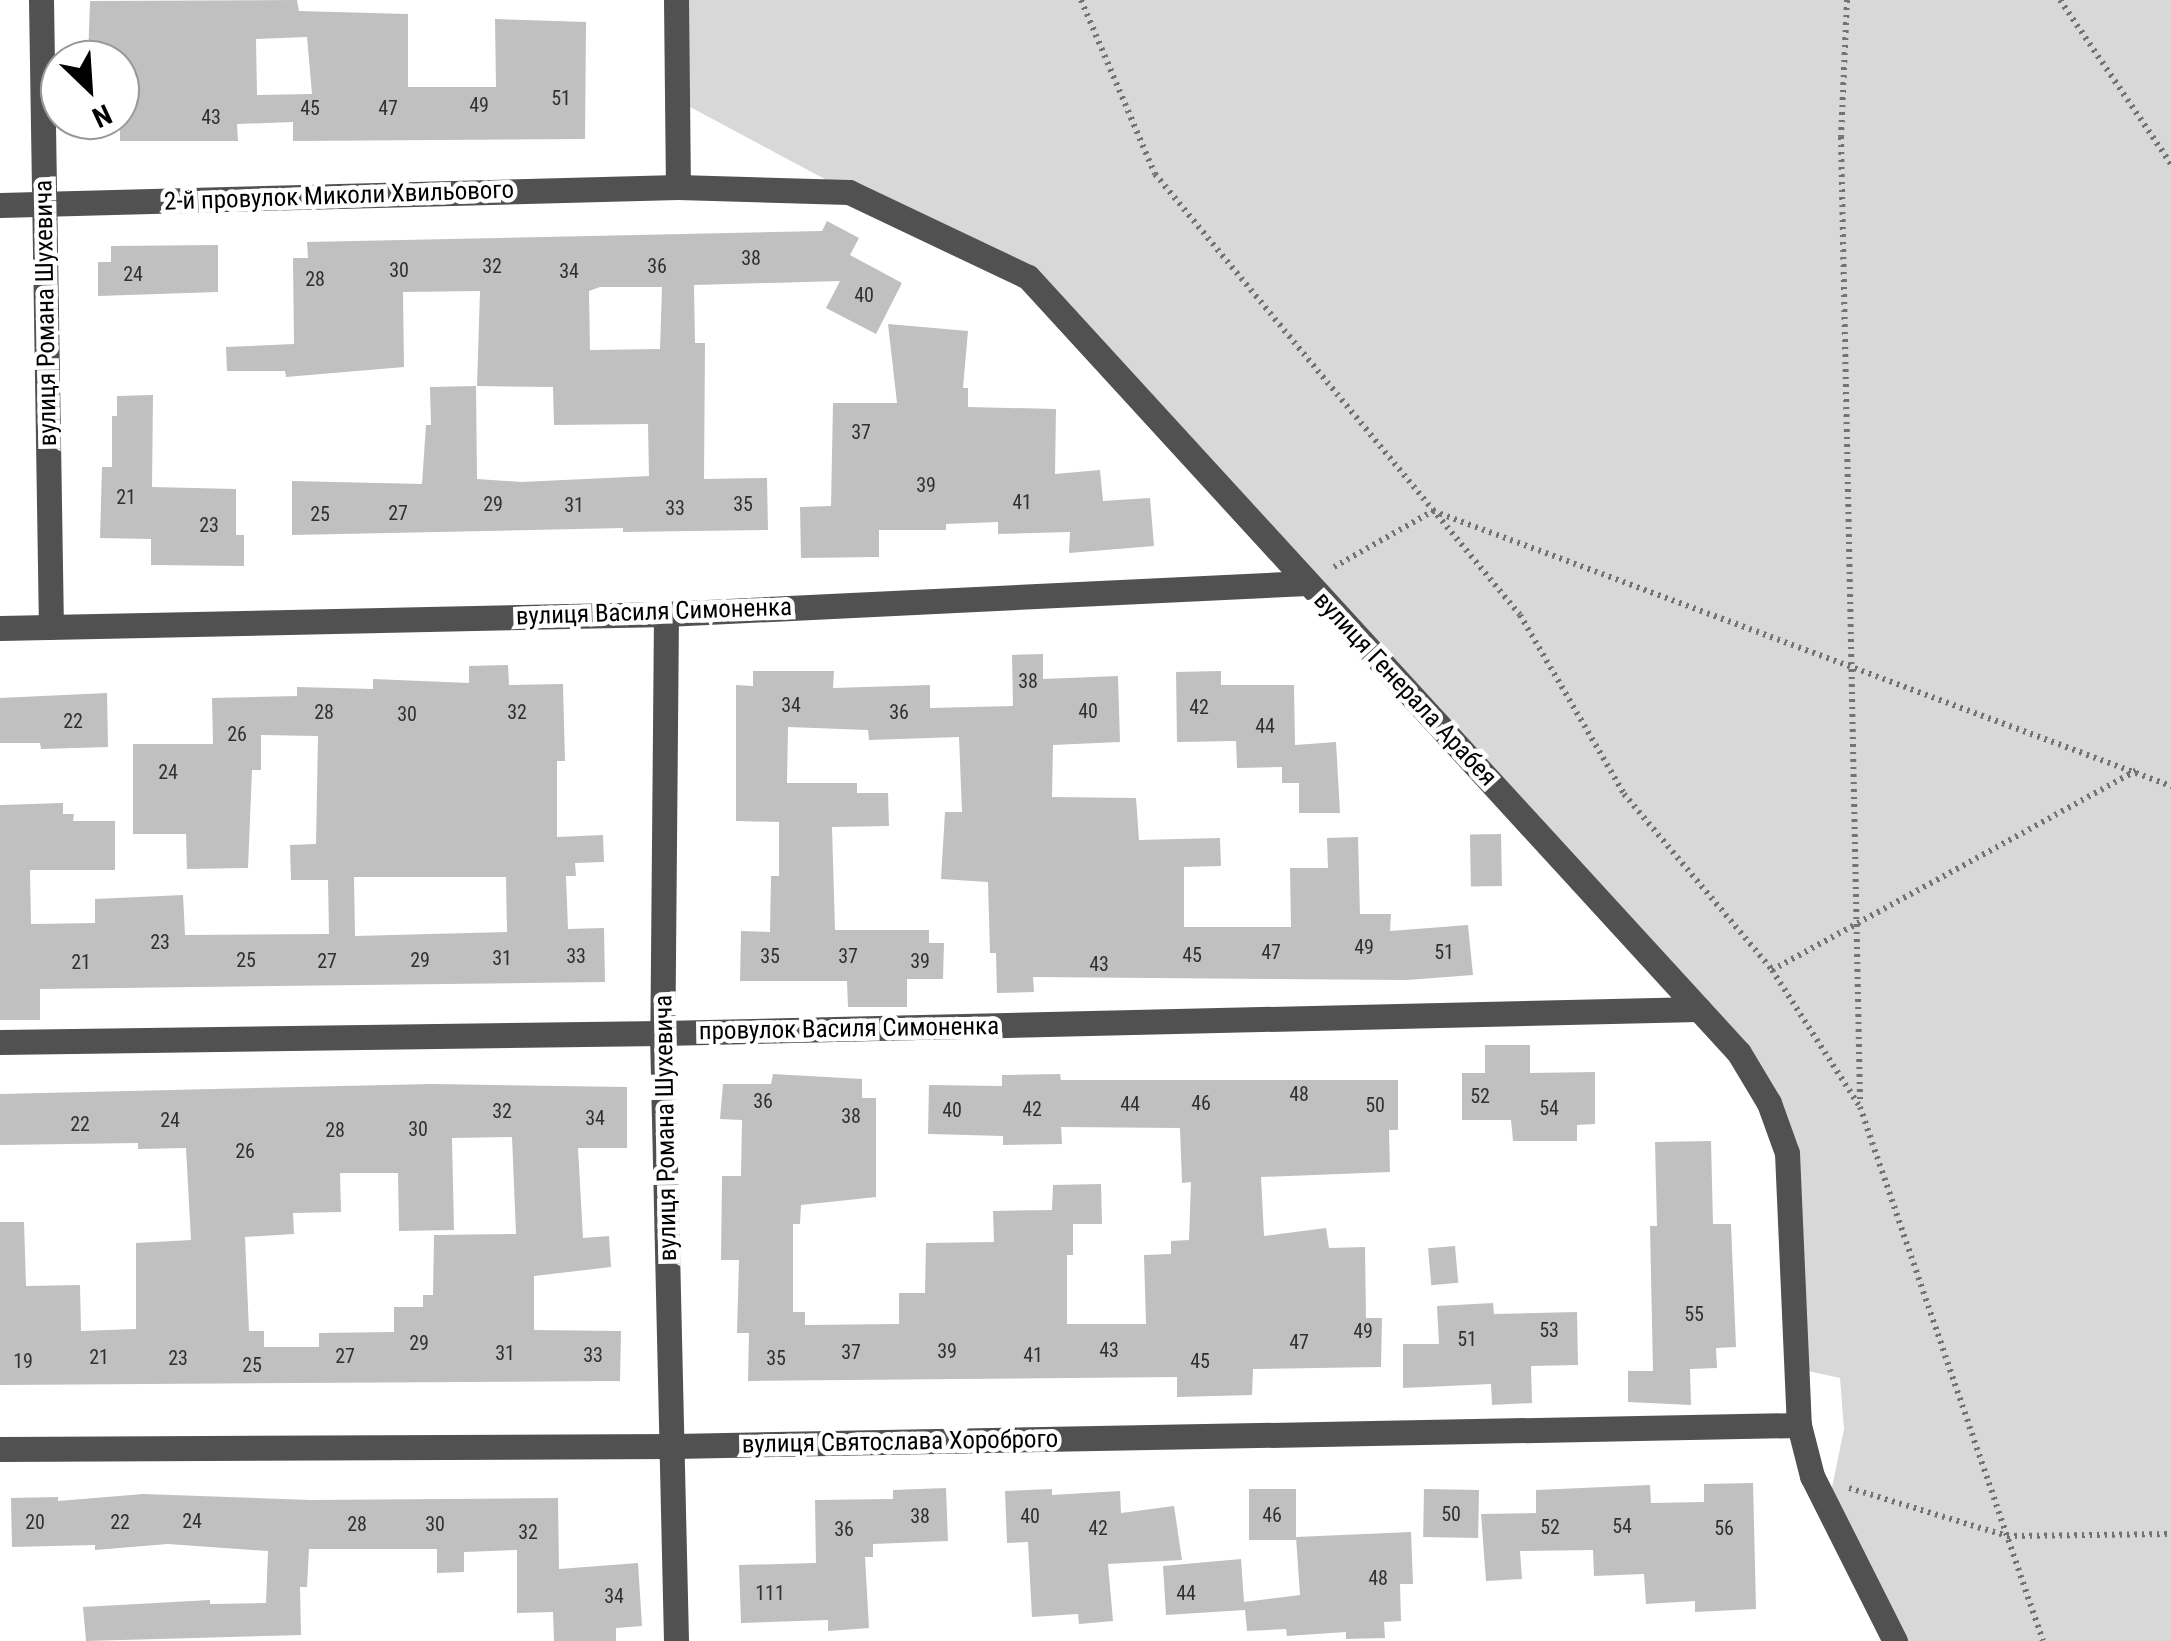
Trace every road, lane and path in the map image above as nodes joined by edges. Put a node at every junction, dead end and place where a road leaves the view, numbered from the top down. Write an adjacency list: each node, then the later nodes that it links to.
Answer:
1 (40, 0): 8 (street, вулиця Романа Шухевича)
2 (676, 0): 7 (street)
3 (1082, 0): 10 (path)
4 (1848, 0): 15 (path)
5 (2060, 0): 6 (path)
6 (2171, 164)
7 (678, 187): 8 (street, 2-й провулок Миколи Хвильового); 11 (street, вулиця Генерала Арабея)
8 (44, 204): 9 (street, 2-й провулок Миколи Хвильового); 13 (street, вулиця Романа Шухевича)
9 (0, 205)
10 (1434, 510): 11 (path); 15 (path); 19 (path)
11 (1307, 583): 12 (street, вулиця Василя Симоненка); 20 (street, вулиця Генерала Арабея)
12 (666, 614): 13 (street, вулиця Василя Симоненка); 21 (street, вулиця Романа Шухевича)
13 (51, 627): 14 (street, вулиця Василя Симоненка)
14 (0, 628)
15 (1852, 664): 16 (path); 18 (path)
16 (2137, 770): 17 (path); 18 (path)
17 (2171, 786)
18 (1856, 924): 19 (path); 23 (path)
19 (1772, 970): 23 (path)
20 (1699, 1008): 21 (street, провулок Василя Симоненка); 24 (street, вулиця Генерала Арабея)
21 (662, 1033): 22 (street, провулок Василя Симоненка); 25 (street, вулиця Романа Шухевича)
22 (0, 1042)
23 (1860, 1107): 29 (path)
24 (1799, 1425): 25 (street, вулиця Святослава Хороброго); 27 (street, вулиця Генерала Арабея)
25 (674, 1446): 26 (street, вулиця Святослава Хороброго); 30 (street, вулиця Романа Шухевича)
26 (0, 1450)
27 (1812, 1476): 29 (path); 31 (street, вулиця Генерала Арабея)
28 (2171, 1534): 29 (path)
29 (2008, 1536): 32 (path)
30 (676, 1641)
31 (1894, 1641)
32 (2042, 1641)

